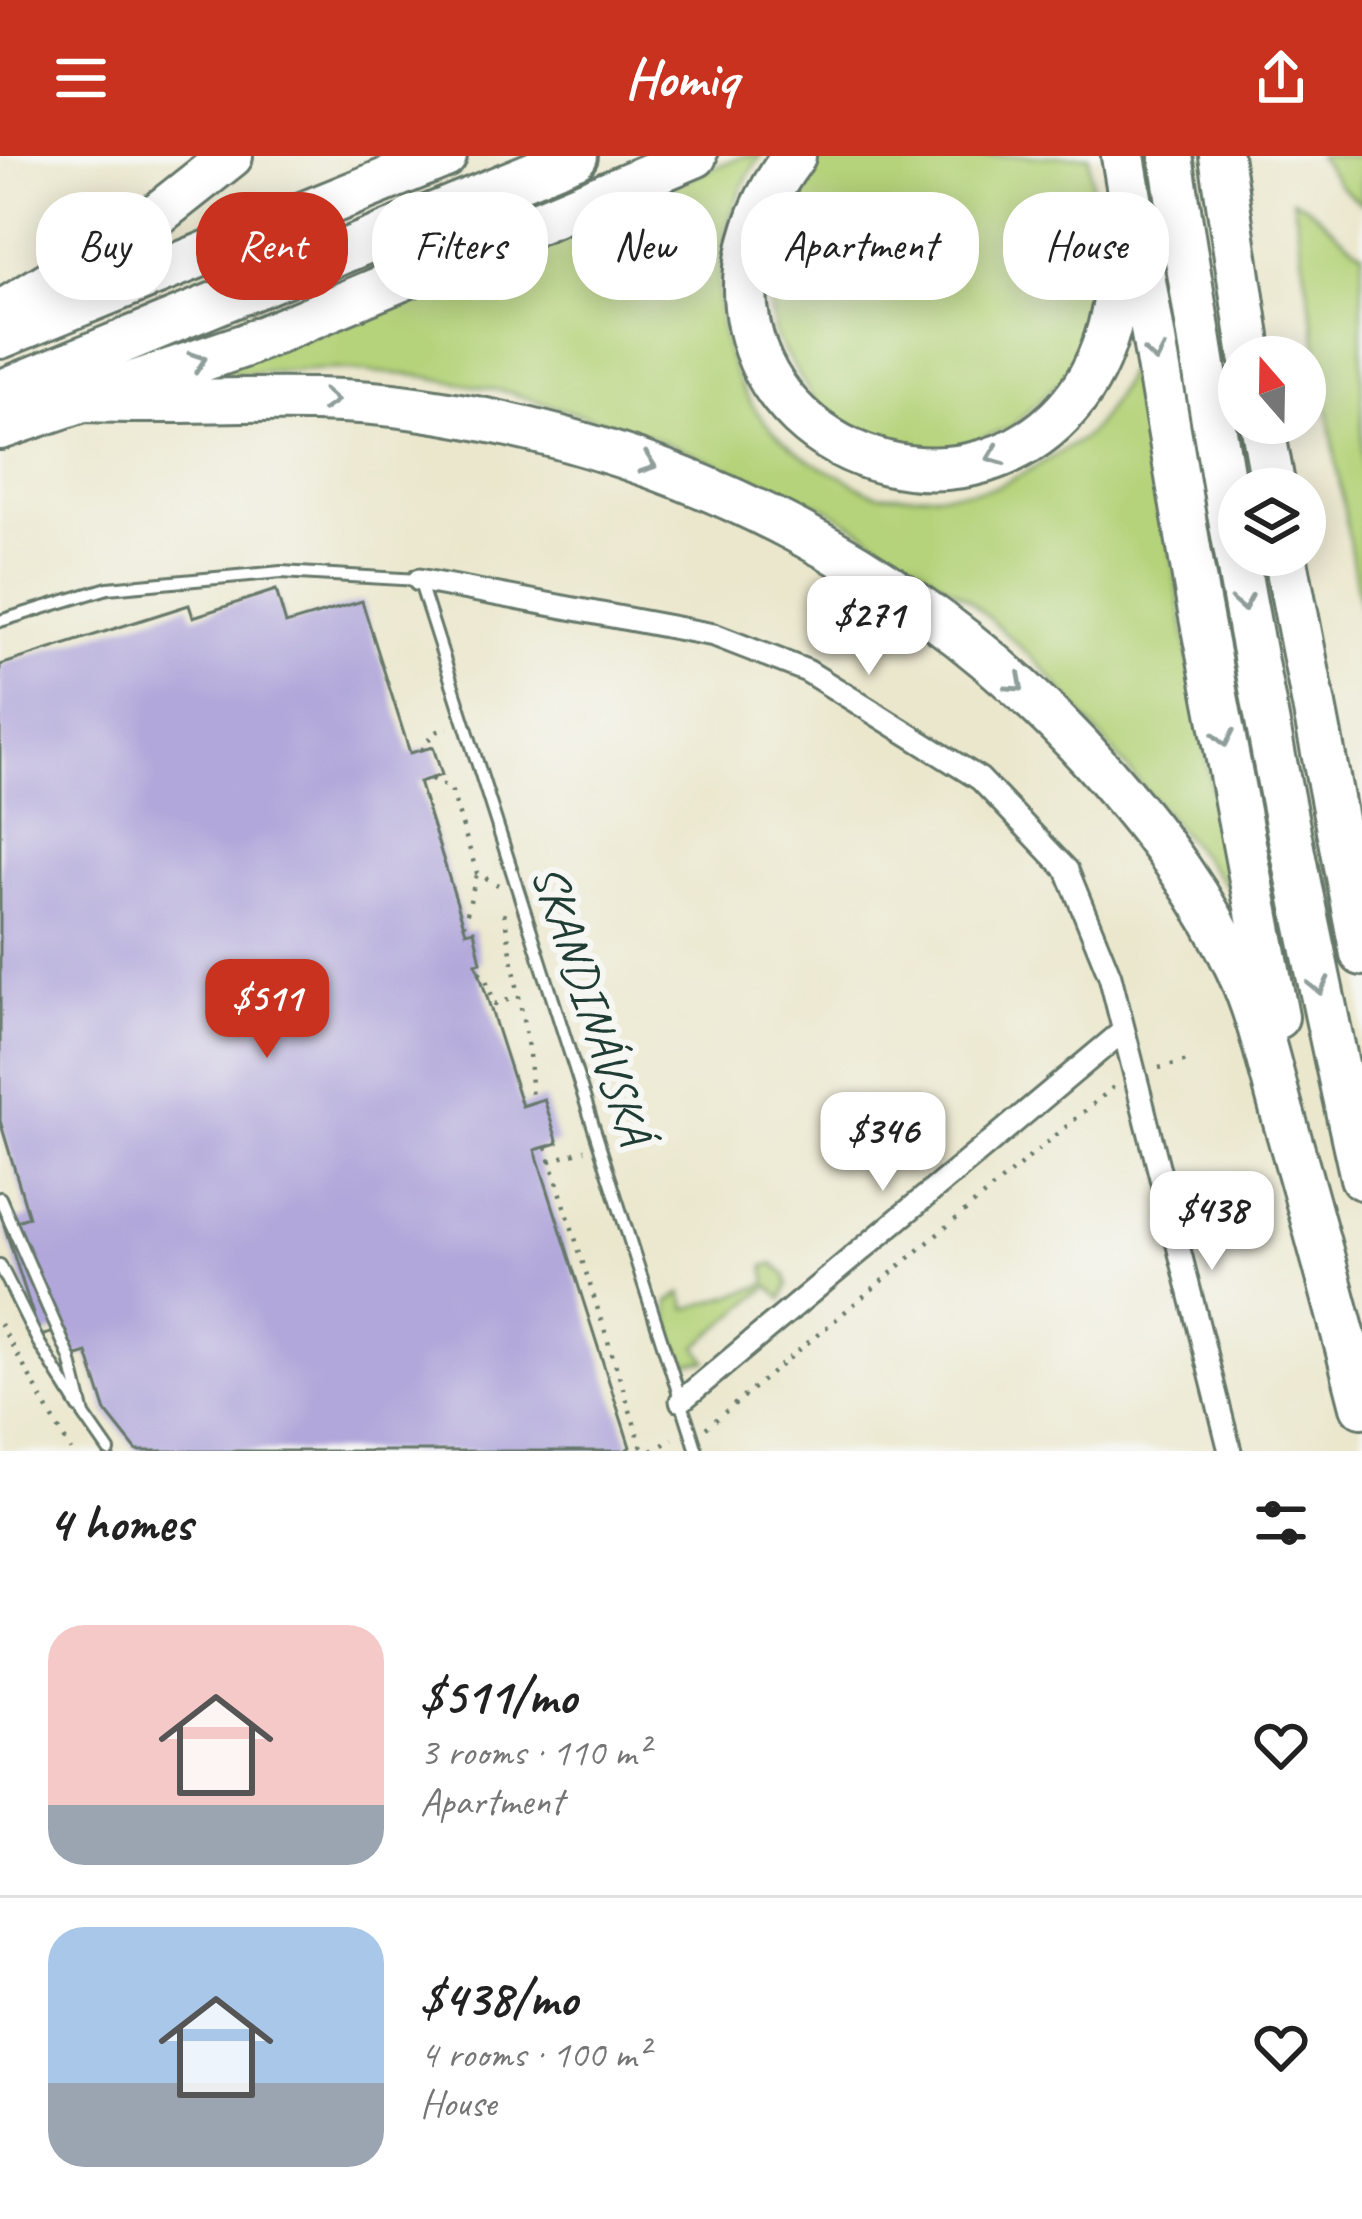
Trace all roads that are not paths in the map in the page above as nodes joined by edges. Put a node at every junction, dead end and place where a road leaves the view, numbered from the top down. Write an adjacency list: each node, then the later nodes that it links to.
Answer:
1 (231, 156): 9 (highway)
2 (446, 156): 11 (highway)
3 (576, 156): 12 (highway)
4 (695, 156): 13 (highway, one-way to 4)
5 (794, 156): 6 (highway, one-way to 5)
6 (1122, 156): 24 (highway, one-way to 24)
7 (1171, 156): 22 (highway, one-way to 22)
8 (1221, 156): 10 (highway)
9 (0, 313)
10 (1248, 336)
11 (0, 337)
12 (0, 392)
13 (88, 400): 14 (highway); 24 (highway, one-way to 24)
14 (0, 428)
15 (1289, 576): 19 (highway)
16 (419, 580): 17 (lane); 21 (street); 26 (lane, SKANDINÁVSKÁ)
17 (0, 621)
18 (1362, 864): 19 (highway)
19 (1352, 910): 20 (highway)
20 (1362, 954)
21 (1123, 1031): 26 (street); 31 (street)
22 (1362, 1178)
23 (0, 1198): 28 (lane)
24 (1317, 1230): 27 (highway)
25 (0, 1265): 28 (lane)
26 (681, 1401): 30 (lane, SKANDINÁVSKÁ)
27 (1362, 1406)
28 (84, 1415): 29 (lane)
29 (109, 1451)
30 (697, 1451)
31 (1230, 1451)

